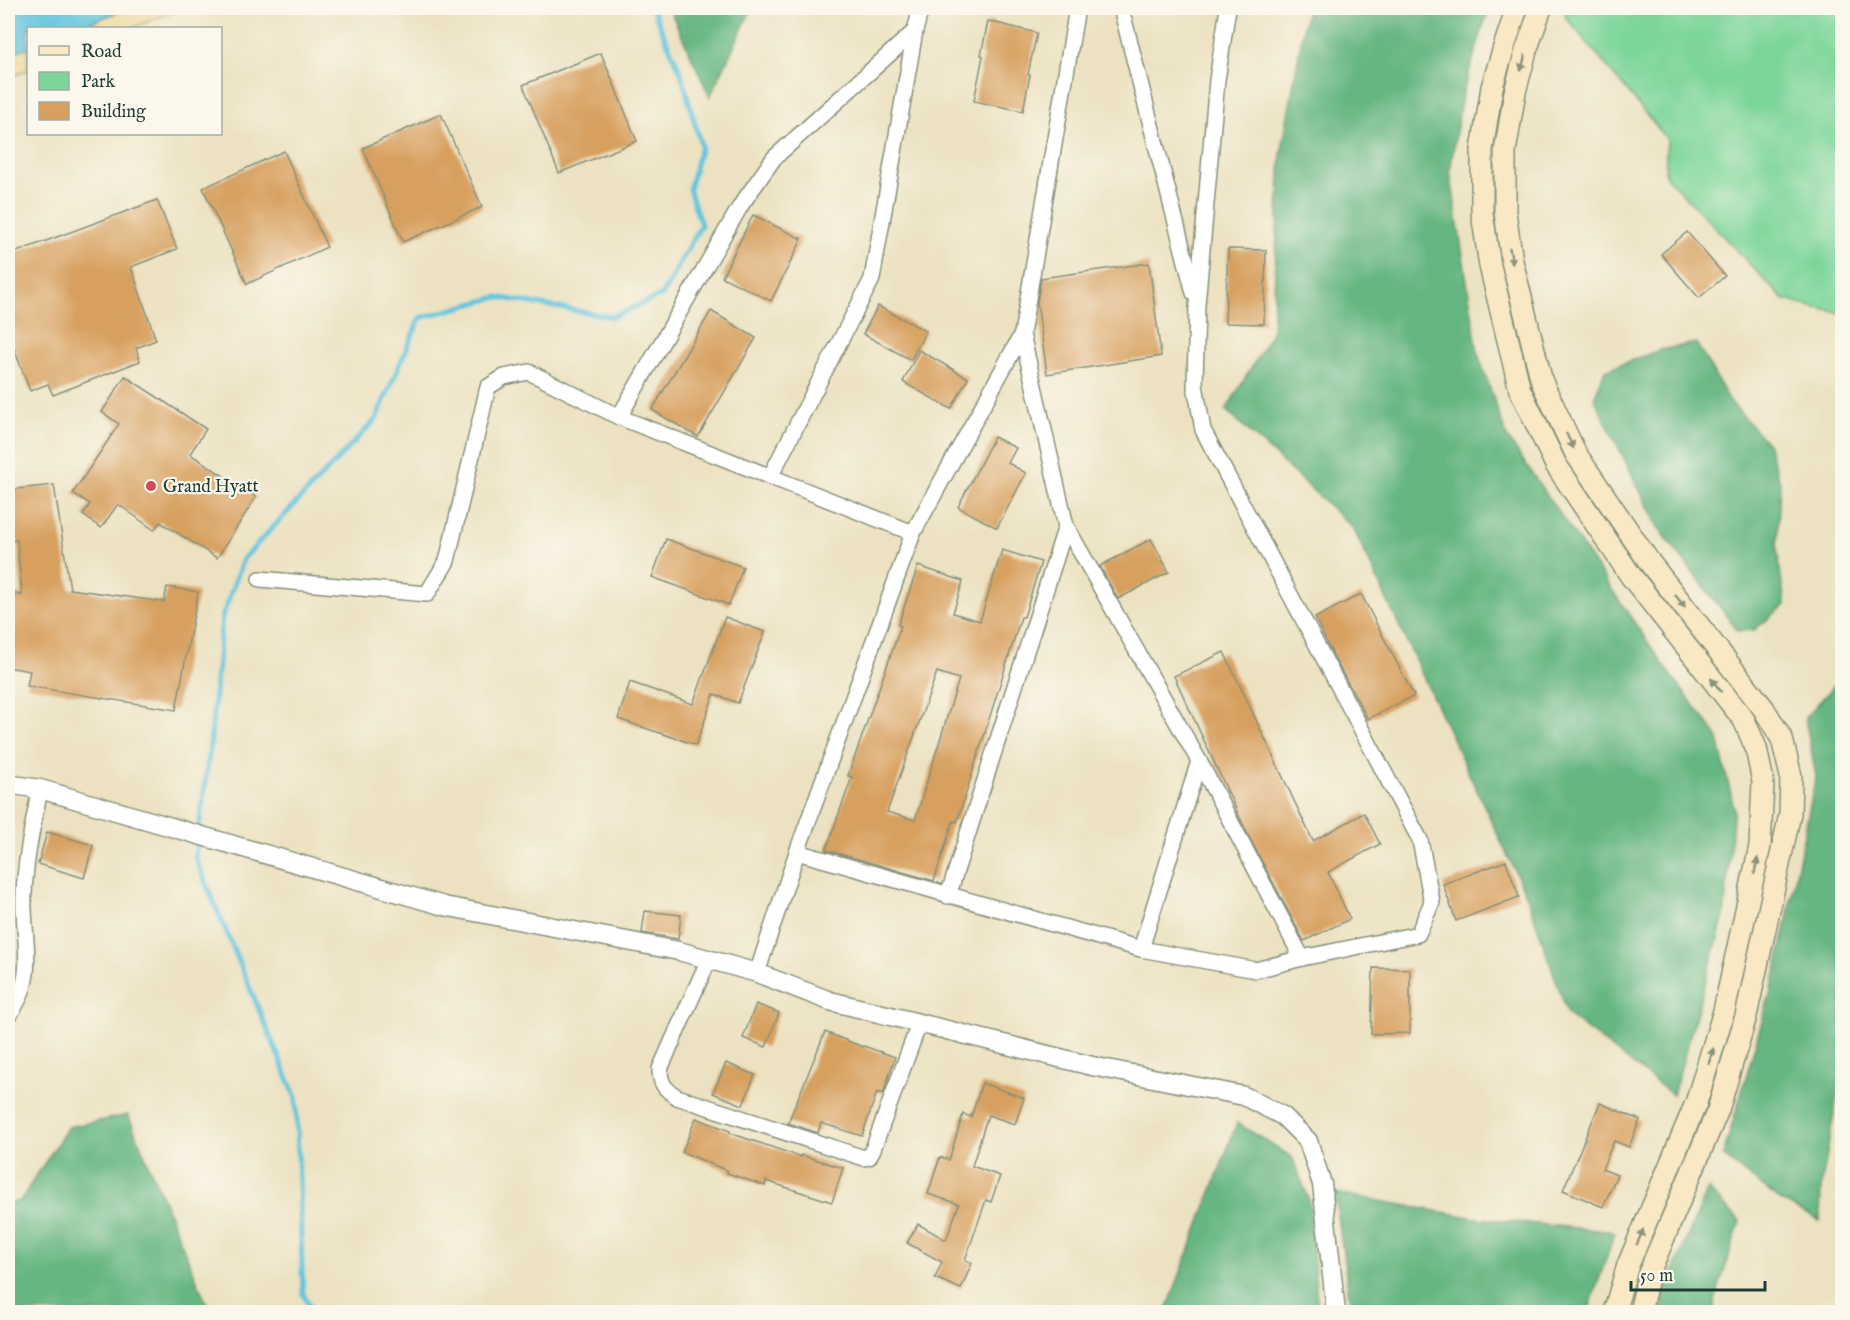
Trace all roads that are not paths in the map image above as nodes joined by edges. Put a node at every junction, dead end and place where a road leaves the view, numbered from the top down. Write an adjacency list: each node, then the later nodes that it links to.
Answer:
1 (921, 8): 7 (street)
2 (1077, 8): 9 (street)
3 (1121, 8): 8 (street)
4 (1227, 8): 8 (street)
5 (1517, 8): 27 (main road, one-way to 5)
6 (1541, 8): 28 (main road, one-way to 28)
7 (915, 31): 10 (street); 11 (street)
8 (1197, 305): 21 (street)
9 (1022, 334): 12 (street); 13 (street)
10 (619, 417): 11 (street); 14 (street)
11 (770, 477): 13 (street)
12 (1066, 526): 15 (street); 19 (street)
13 (913, 533): 18 (street)
14 (260, 579)
15 (1199, 761): 20 (street); 21 (street)
16 (8, 784): 17 (street)
17 (39, 789): 22 (street); 24 (street)
18 (797, 852): 19 (street); 23 (street)
19 (948, 896): 20 (street)
20 (1141, 949): 21 (street)
21 (1302, 957)
22 (709, 958): 23 (street); 25 (street)
23 (757, 973): 25 (street)
24 (8, 1016)
25 (919, 1024): 26 (street)
26 (1336, 1312)
27 (1614, 1312)
28 (1641, 1312)

